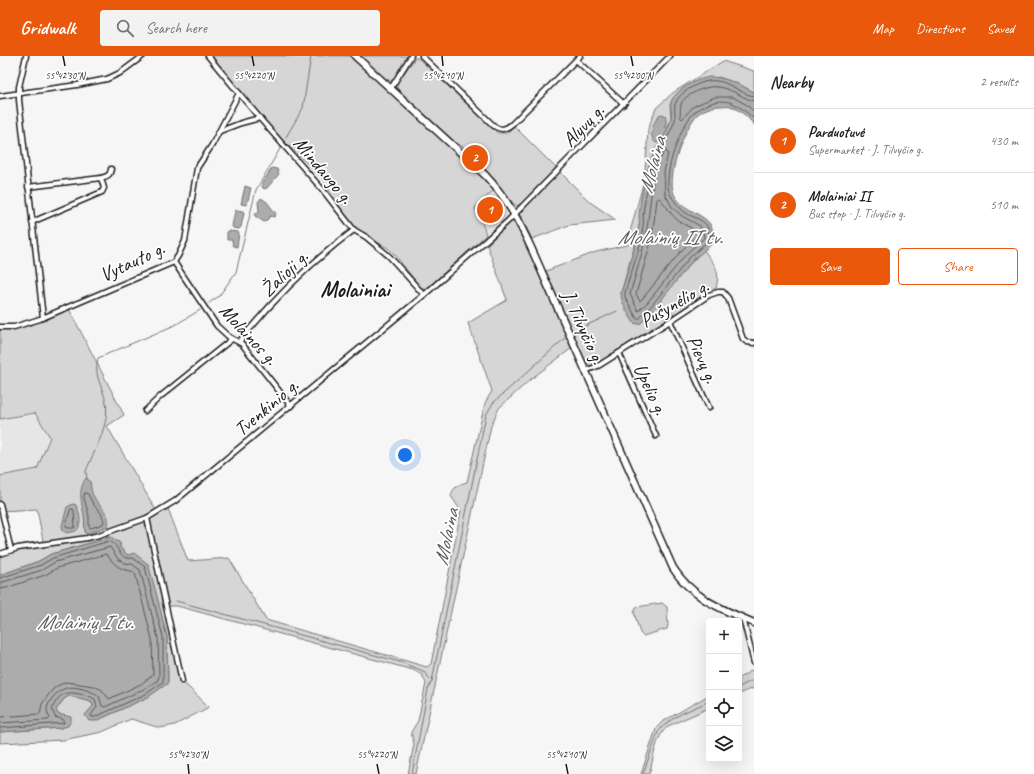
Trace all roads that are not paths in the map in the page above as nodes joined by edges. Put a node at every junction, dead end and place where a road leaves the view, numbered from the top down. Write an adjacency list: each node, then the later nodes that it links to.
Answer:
1 (26, 56): 11 (street)
2 (143, 56): 11 (street)
3 (208, 56): 10 (street, Mindaugo g.)
4 (355, 56): 9 (main road, J. Tilvyčio g.)
5 (411, 56): 9 (street)
6 (422, 56): 8 (street)
7 (670, 56): 13 (street, Alyvų g.)
8 (578, 58): 13 (street)
9 (391, 88): 19 (main road, J. Tilvyčio g.)
10 (239, 92): 14 (street, Mindaugo g.); 15 (street, Vytauto g.)
11 (18, 94): 12 (street); 18 (street)
12 (0, 96)
13 (624, 104): 19 (street, Alyvų g.)
14 (260, 118): 15 (street); 21 (street, Mindaugo g.)
15 (219, 131): 22 (street, Vytauto g.)
16 (111, 169): 17 (street)
17 (101, 178): 18 (street); 20 (street)
18 (28, 187): 20 (street)
19 (515, 213): 23 (street, Tvenkinio g.); 31 (main road, J. Tilvyčio g.)
20 (32, 222): 24 (street)
21 (354, 230): 23 (street, Mindaugo g.); 28 (street, Žalioji g.)
22 (174, 262): 24 (street, Vytauto g.); 27 (street, Molainos g.)
23 (424, 295): 32 (street, Tvenkinio g.)
24 (43, 318): 26 (street, Vytauto g.)
25 (670, 321): 29 (street, Pušynėlio g.); 30 (street, Pušynėlio g.); 33 (street, Pievų g.)
26 (0, 327)
27 (232, 339): 28 (street, Molainos g.); 34 (street)
28 (239, 342): 32 (street, Molainos g.)
29 (754, 343)
30 (619, 354): 31 (street, Pušynėlio g.); 35 (street, Upelio g.)
31 (585, 370): 40 (main road, J. Tilvyčio g.)
32 (291, 406): 37 (street, Tvenkinio g.)
33 (709, 408)
34 (145, 411)
35 (656, 436)
36 (0, 504): 38 (street)
37 (147, 518): 38 (street, Tvenkinio g.); 43 (street)
38 (11, 550): 39 (street, Tvenkinio g.)
39 (0, 554)
40 (743, 618): 41 (main road, J. Tilvyčio g.); 42 (street)
41 (754, 623)
42 (754, 663)
43 (182, 681)

